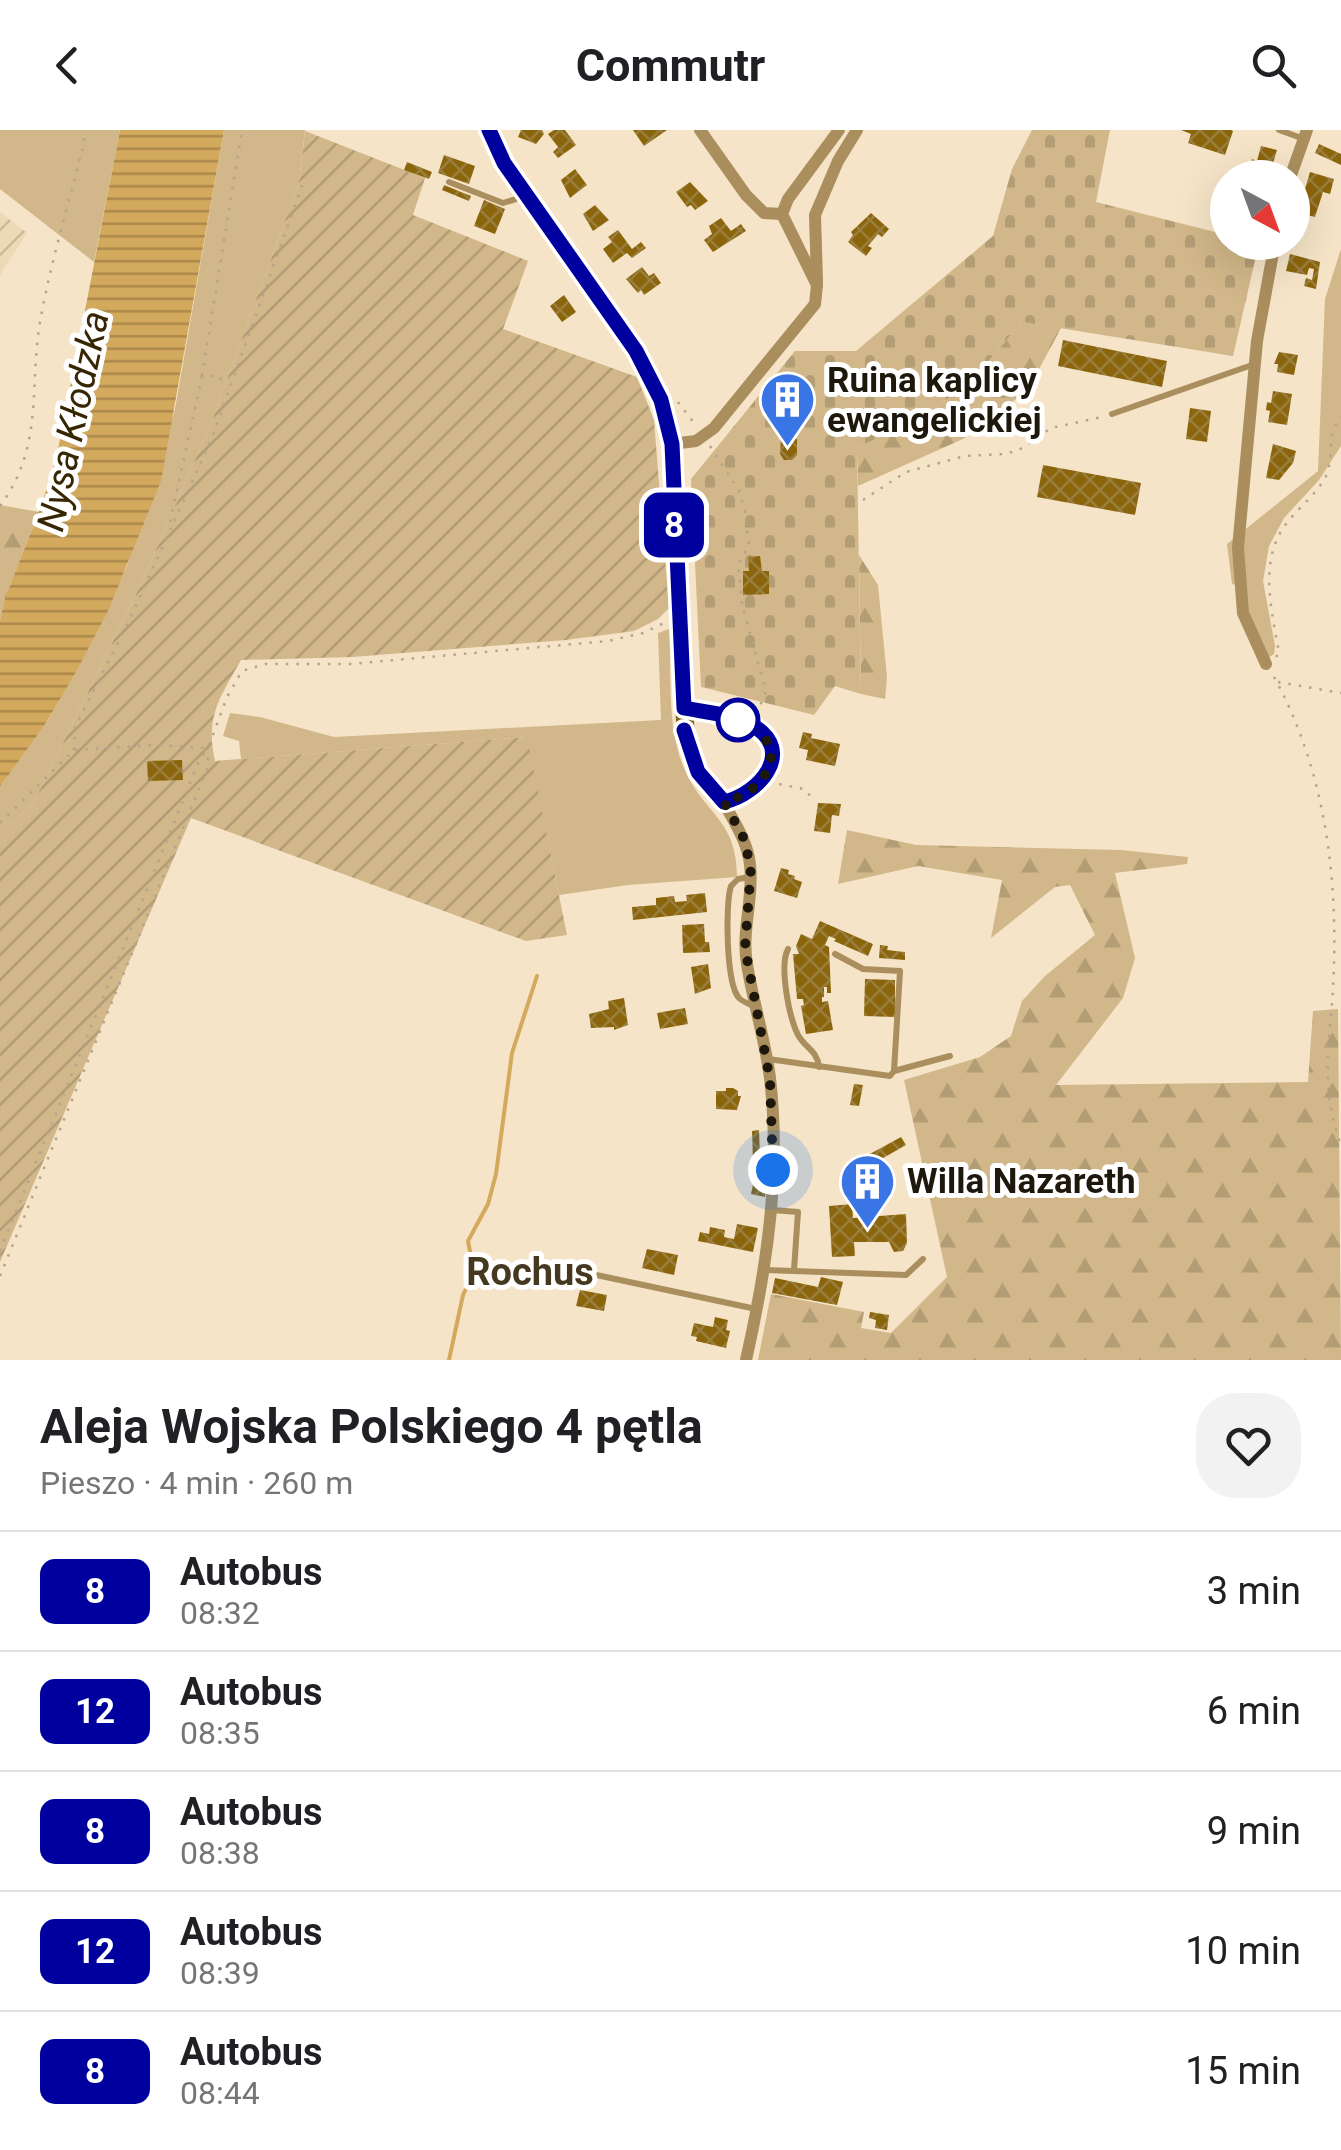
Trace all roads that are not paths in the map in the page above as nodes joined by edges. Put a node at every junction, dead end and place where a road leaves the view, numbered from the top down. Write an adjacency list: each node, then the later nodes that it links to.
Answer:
1 (489, 130): 9 (street)
2 (700, 130): 10 (street)
3 (840, 130): 10 (street)
4 (858, 130): 12 (street)
5 (1279, 130): 6 (lane)
6 (1305, 134): 7 (street)
7 (1296, 160)
8 (448, 182): 9 (lane)
9 (527, 195): 15 (street)
10 (782, 214): 12 (street)
11 (1272, 260): 13 (street)
12 (817, 285): 15 (street)
13 (1254, 365): 14 (lane); 16 (street)
14 (1112, 414)
15 (672, 444): 17 (street)
16 (1266, 664)
17 (684, 708): 18 (street); 18 (lane)
18 (724, 802): 19 (street)
19 (751, 877): 22 (street); 22 (lane)
20 (788, 949): 25 (lane)
21 (834, 954): 26 (lane)
22 (757, 1008): 24 (street)
23 (950, 1056): 26 (lane)
24 (767, 1059): 25 (lane); 27 (street)
25 (819, 1067): 26 (lane)
26 (894, 1072)
27 (771, 1210): 29 (street); 30 (lane)
28 (923, 1259): 30 (lane)
29 (765, 1270): 30 (lane); 32 (street)
30 (794, 1270)
31 (587, 1273): 32 (lane)
32 (758, 1310): 33 (street)
33 (746, 1360)

